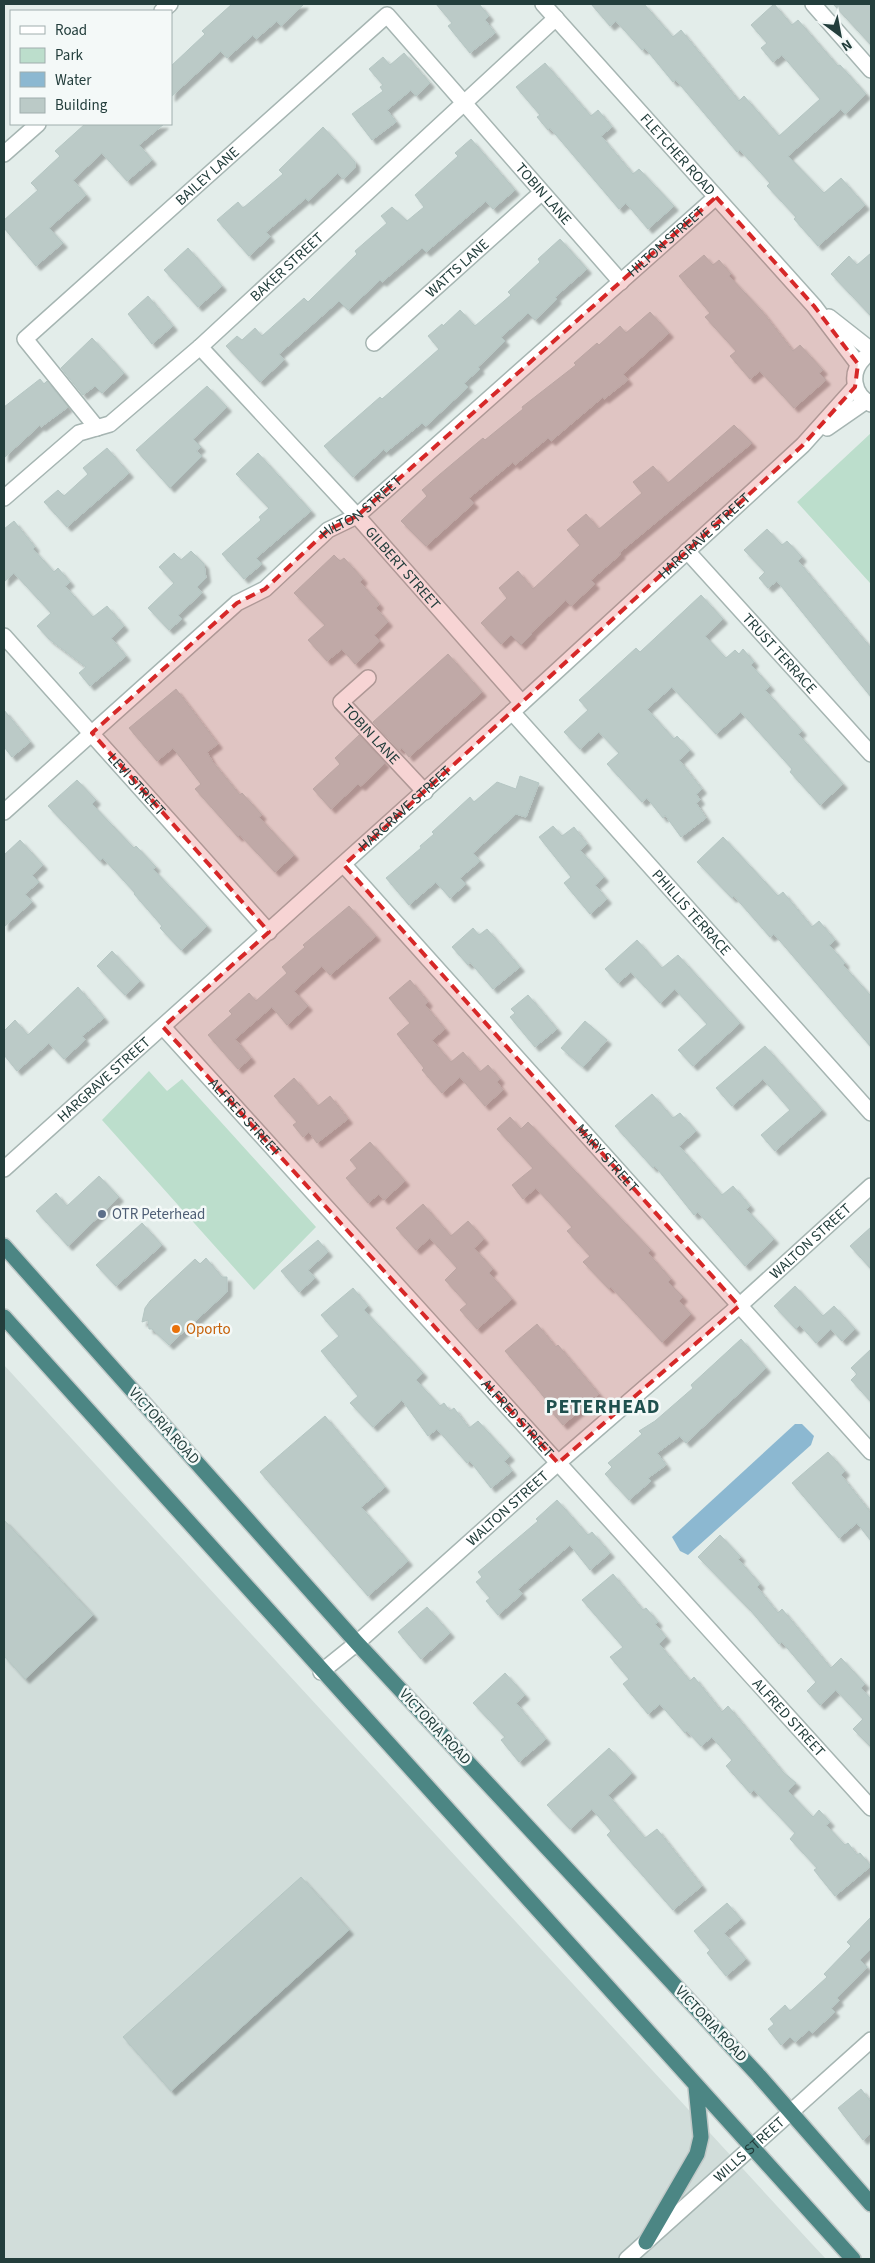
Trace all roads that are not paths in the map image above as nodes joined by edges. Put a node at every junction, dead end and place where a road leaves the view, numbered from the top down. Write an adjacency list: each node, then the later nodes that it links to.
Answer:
1 (543, 4): 3 (street, FLETCHER ROAD)
2 (813, 4): 4 (street)
3 (556, 18): 5 (street, BAKER STREET); 9 (street, FLETCHER ROAD)
4 (871, 70)
5 (465, 103): 8 (street, TOBIN LANE); 13 (street, BAKER STREET); 18 (street, BAILEY LANE)
6 (37, 125): 7 (street)
7 (4, 154)
8 (541, 193): 10 (street, TOBIN LANE); 12 (street, WATTS LANE)
9 (716, 197): 10 (street, HILTON STREET); 11 (street, FLETCHER ROAD)
10 (621, 282): 21 (street, HILTON STREET)
11 (814, 306): 14 (street, FLETCHER ROAD); 15 (street, FLETCHER ROAD)
12 (374, 343)
13 (200, 346): 18 (street, BAKER STREET); 21 (street, GILBERT STREET)
14 (871, 352): 15 (street)
15 (858, 364): 16 (street)
16 (856, 387): 17 (street); 19 (street, HARGRAVE STREET)
17 (869, 402): 19 (street, HARGRAVE STREET)
18 (97, 428): 20 (street, BAKER STREET)
19 (803, 445): 22 (street, HARGRAVE STREET)
20 (4, 498)
21 (357, 516): 25 (street, GILBERT STREET); 26 (street, HILTON STREET)
22 (687, 551): 25 (street, HARGRAVE STREET); 27 (street, TRUST TERRACE)
23 (4, 636): 26 (street, LEVI STREET)
24 (368, 678): 28 (street, TOBIN LANE)
25 (517, 708): 28 (street, HARGRAVE STREET); 33 (street, PHILLIS TERRACE)
26 (92, 733): 29 (street, HILTON STREET); 31 (street, LEVI STREET)
27 (871, 754)
28 (425, 792): 30 (street, HARGRAVE STREET)
29 (4, 812)
30 (344, 865): 31 (street, HARGRAVE STREET); 37 (street, MARY STREET)
31 (269, 932): 32 (street, HARGRAVE STREET)
32 (162, 1027): 34 (street, HARGRAVE STREET); 40 (street, ALFRED STREET)
33 (871, 1112)
34 (4, 1169)
35 (871, 1186): 37 (street, WALTON STREET)
36 (4, 1246): 41 (highway, VICTORIA ROAD)
37 (739, 1306): 39 (street, MARY STREET); 40 (street, WALTON STREET)
38 (4, 1317): 42 (highway)
39 (871, 1452)
40 (558, 1463): 41 (street, WALTON STREET); 43 (street, ALFRED STREET)
41 (357, 1643): 42 (street, WALTON STREET); 46 (highway, VICTORIA ROAD)
42 (321, 1672): 45 (highway)
43 (871, 1808)
44 (871, 2040): 46 (street, WILLS STREET)
45 (696, 2087): 47 (highway); 49 (highway)
46 (790, 2113): 47 (street, WILLS STREET); 48 (highway, VICTORIA ROAD)
47 (751, 2148): 49 (street, WILLS STREET); 51 (highway)
48 (871, 2204)
49 (646, 2242): 50 (street, WILLS STREET)
50 (627, 2259)
51 (853, 2259)

